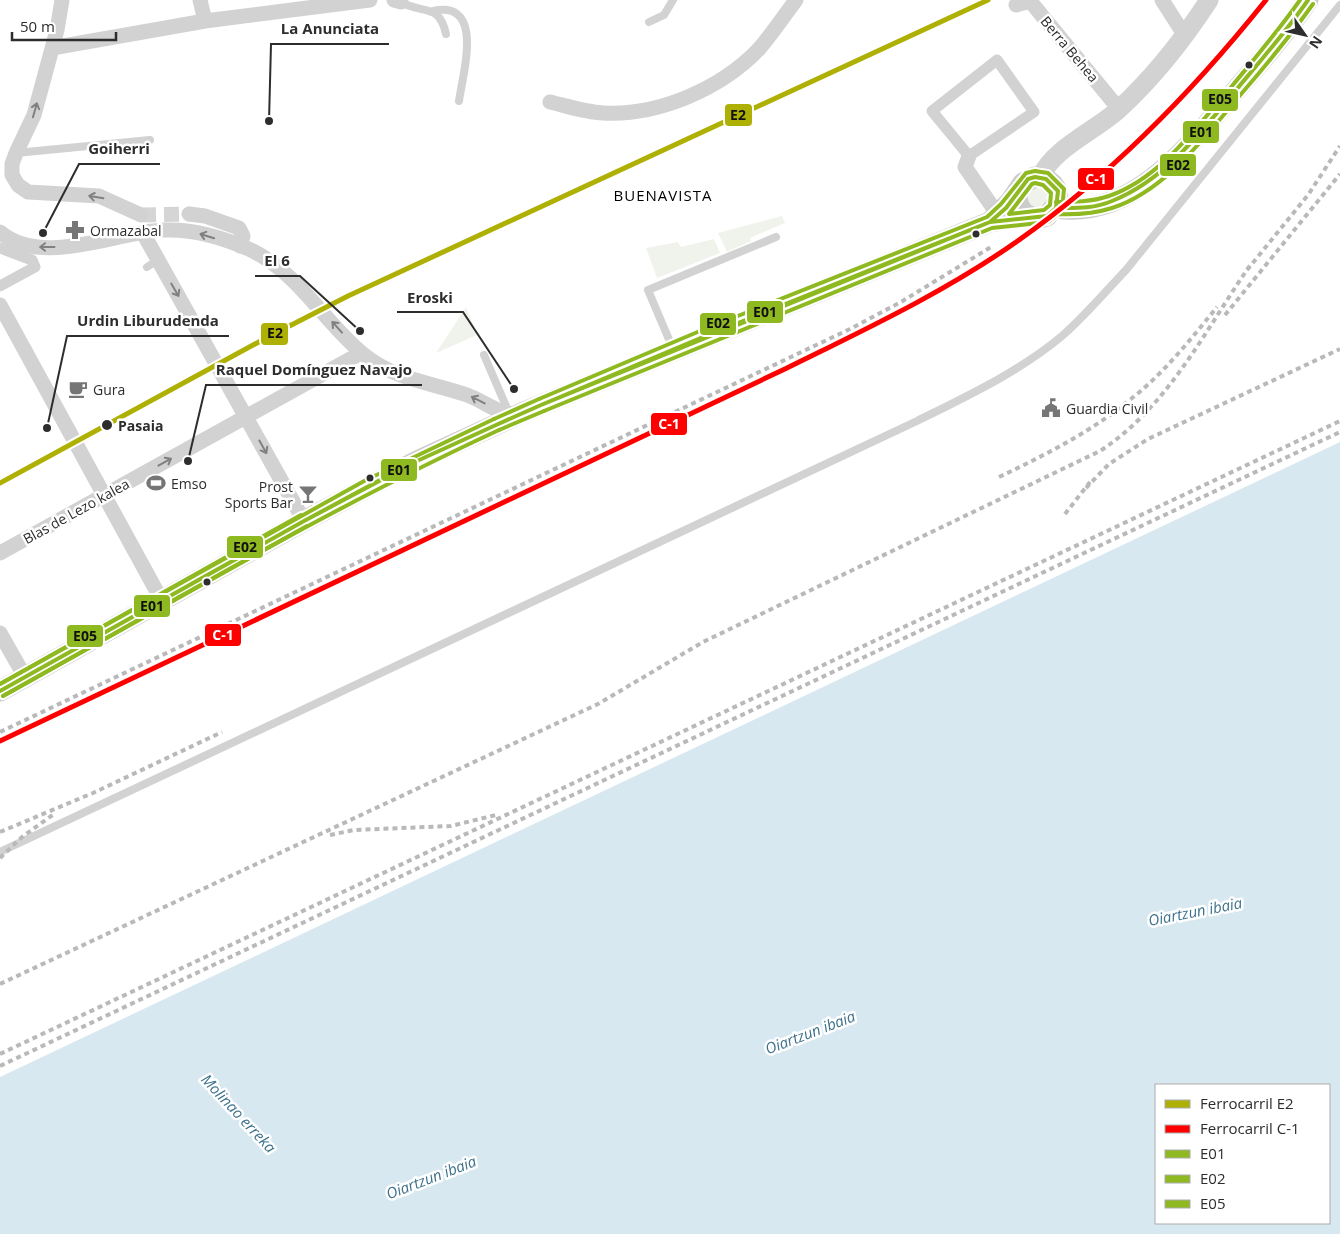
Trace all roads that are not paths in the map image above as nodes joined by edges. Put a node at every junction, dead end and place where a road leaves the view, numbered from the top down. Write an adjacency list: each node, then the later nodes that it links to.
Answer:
1 (62, 0): 17 (street)
2 (200, 0): 13 (street)
3 (370, 0): 13 (street)
4 (673, 0): 14 (lane)
5 (796, 0): 19 (street)
6 (1162, 0): 16 (street)
7 (1209, 0): 16 (street)
8 (1308, 0): 26 (main road)
9 (398, 1): 12 (lane)
10 (1016, 5): 20 (street, Berra Behea)
11 (1340, 5): 50 (lane)
12 (434, 11): 15 (lane); 18 (lane)
13 (205, 21): 17 (street)
14 (649, 22)
15 (446, 34)
16 (1185, 36): 20 (street)
17 (52, 48): 22 (street, one-way to 17)
18 (459, 100)
19 (550, 102)
20 (1119, 109): 24 (street)
21 (150, 140): 22 (lane)
22 (16, 153): 28 (street, one-way to 22)
23 (969, 156): 23 (street); 30 (street)
24 (1041, 177): 25 (main road); 26 (main road)
25 (1017, 194): 29 (main road); 30 (main road)
26 (1056, 208): 29 (main road)
27 (189, 214): 34 (street)
28 (141, 215)
29 (1028, 216): 30 (main road)
30 (994, 218): 38 (main road)
31 (0, 232): 32 (street, one-way to 31)
32 (143, 232): 34 (street, one-way to 32); 42 (street, one-way to 42)
33 (776, 237): 38 (lane)
34 (240, 246): 39 (street, one-way to 34)
35 (0, 248): 36 (street)
36 (0, 286)
37 (0, 305): 43 (street)
38 (674, 351): 41 (main road)
39 (361, 352): 41 (street, one-way to 39); 42 (street, Blas de Lezo kalea)
40 (484, 355): 41 (lane)
41 (516, 413): 44 (main road)
42 (246, 417): 43 (street, Blas de Lezo kalea, one-way to 42); 44 (street, one-way to 44)
43 (104, 496): 45 (street, Blas de Lezo kalea); 46 (street)
44 (304, 521): 48 (main road)
45 (0, 553)
46 (156, 590)
47 (0, 633): 48 (street)
48 (25, 677): 49 (main road)
49 (0, 691)
50 (0, 852)

